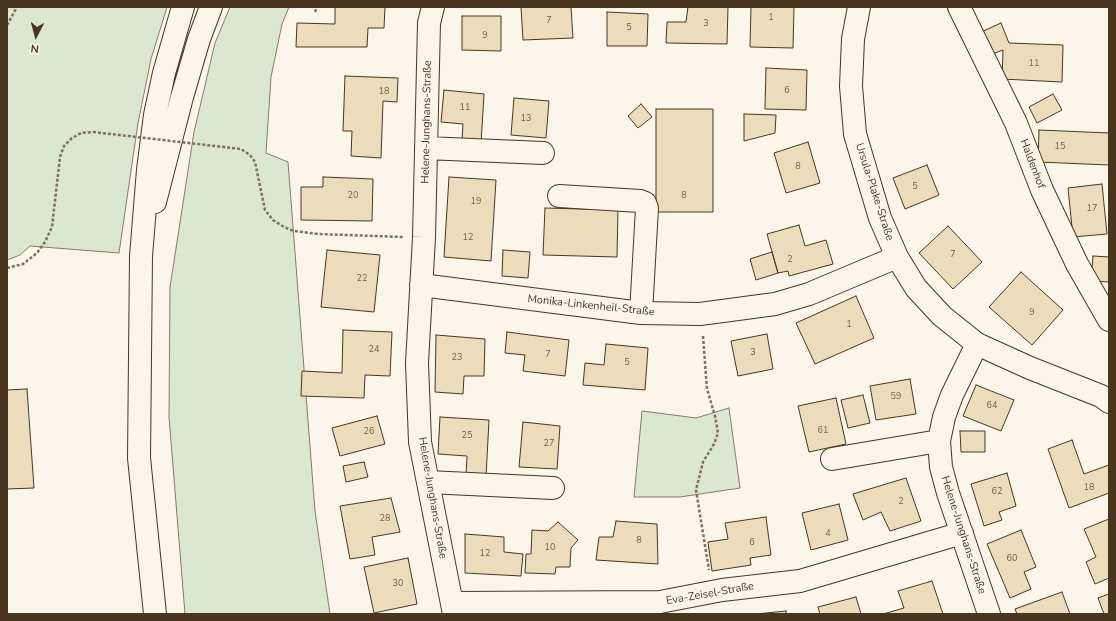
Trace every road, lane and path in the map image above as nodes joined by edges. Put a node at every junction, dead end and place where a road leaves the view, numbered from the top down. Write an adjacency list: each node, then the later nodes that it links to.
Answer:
1 (17, 7): 9 (path)
2 (183, 7): 14 (street)
3 (211, 7): 14 (street)
4 (317, 7): 8 (path)
5 (433, 7): 10 (street, Helene-Junghans-Straße)
6 (859, 7): 15 (street, Ursula-Plake-Straße)
7 (959, 7): 20 (street, Haldenhof)
8 (315, 12)
9 (7, 25)
10 (426, 148): 11 (street); 13 (street, Helene-Junghans-Straße)
11 (543, 153)
12 (559, 196): 18 (street)
13 (424, 237): 16 (path, bridge); 17 (street, Helene-Junghans-Straße)
14 (141, 256): 30 (street)
15 (897, 257): 19 (street, Monika-Linkenheil-Straße); 21 (street, Ursula-Plake-Straße)
16 (7, 268)
17 (421, 285): 18 (street, Monika-Linkenheil-Straße); 25 (street, Helene-Junghans-Straße)
18 (642, 313): 19 (street, Monika-Linkenheil-Straße)
19 (700, 314): 28 (path)
20 (1109, 320)
21 (977, 344): 22 (street, Ursula-Plake-Straße); 23 (street, Helene-Junghans-Straße)
22 (1106, 393)
23 (939, 441): 24 (street); 27 (street, Helene-Junghans-Straße)
24 (832, 459)
25 (428, 482): 26 (street); 29 (street, Helene-Junghans-Straße)
26 (553, 488)
27 (962, 533): 28 (street, Eva-Zeisel-Straße); 31 (street, Helene-Junghans-Straße)
28 (712, 592): 29 (street, Eva-Zeisel-Straße)
29 (453, 608)
30 (155, 614)
31 (990, 614)

